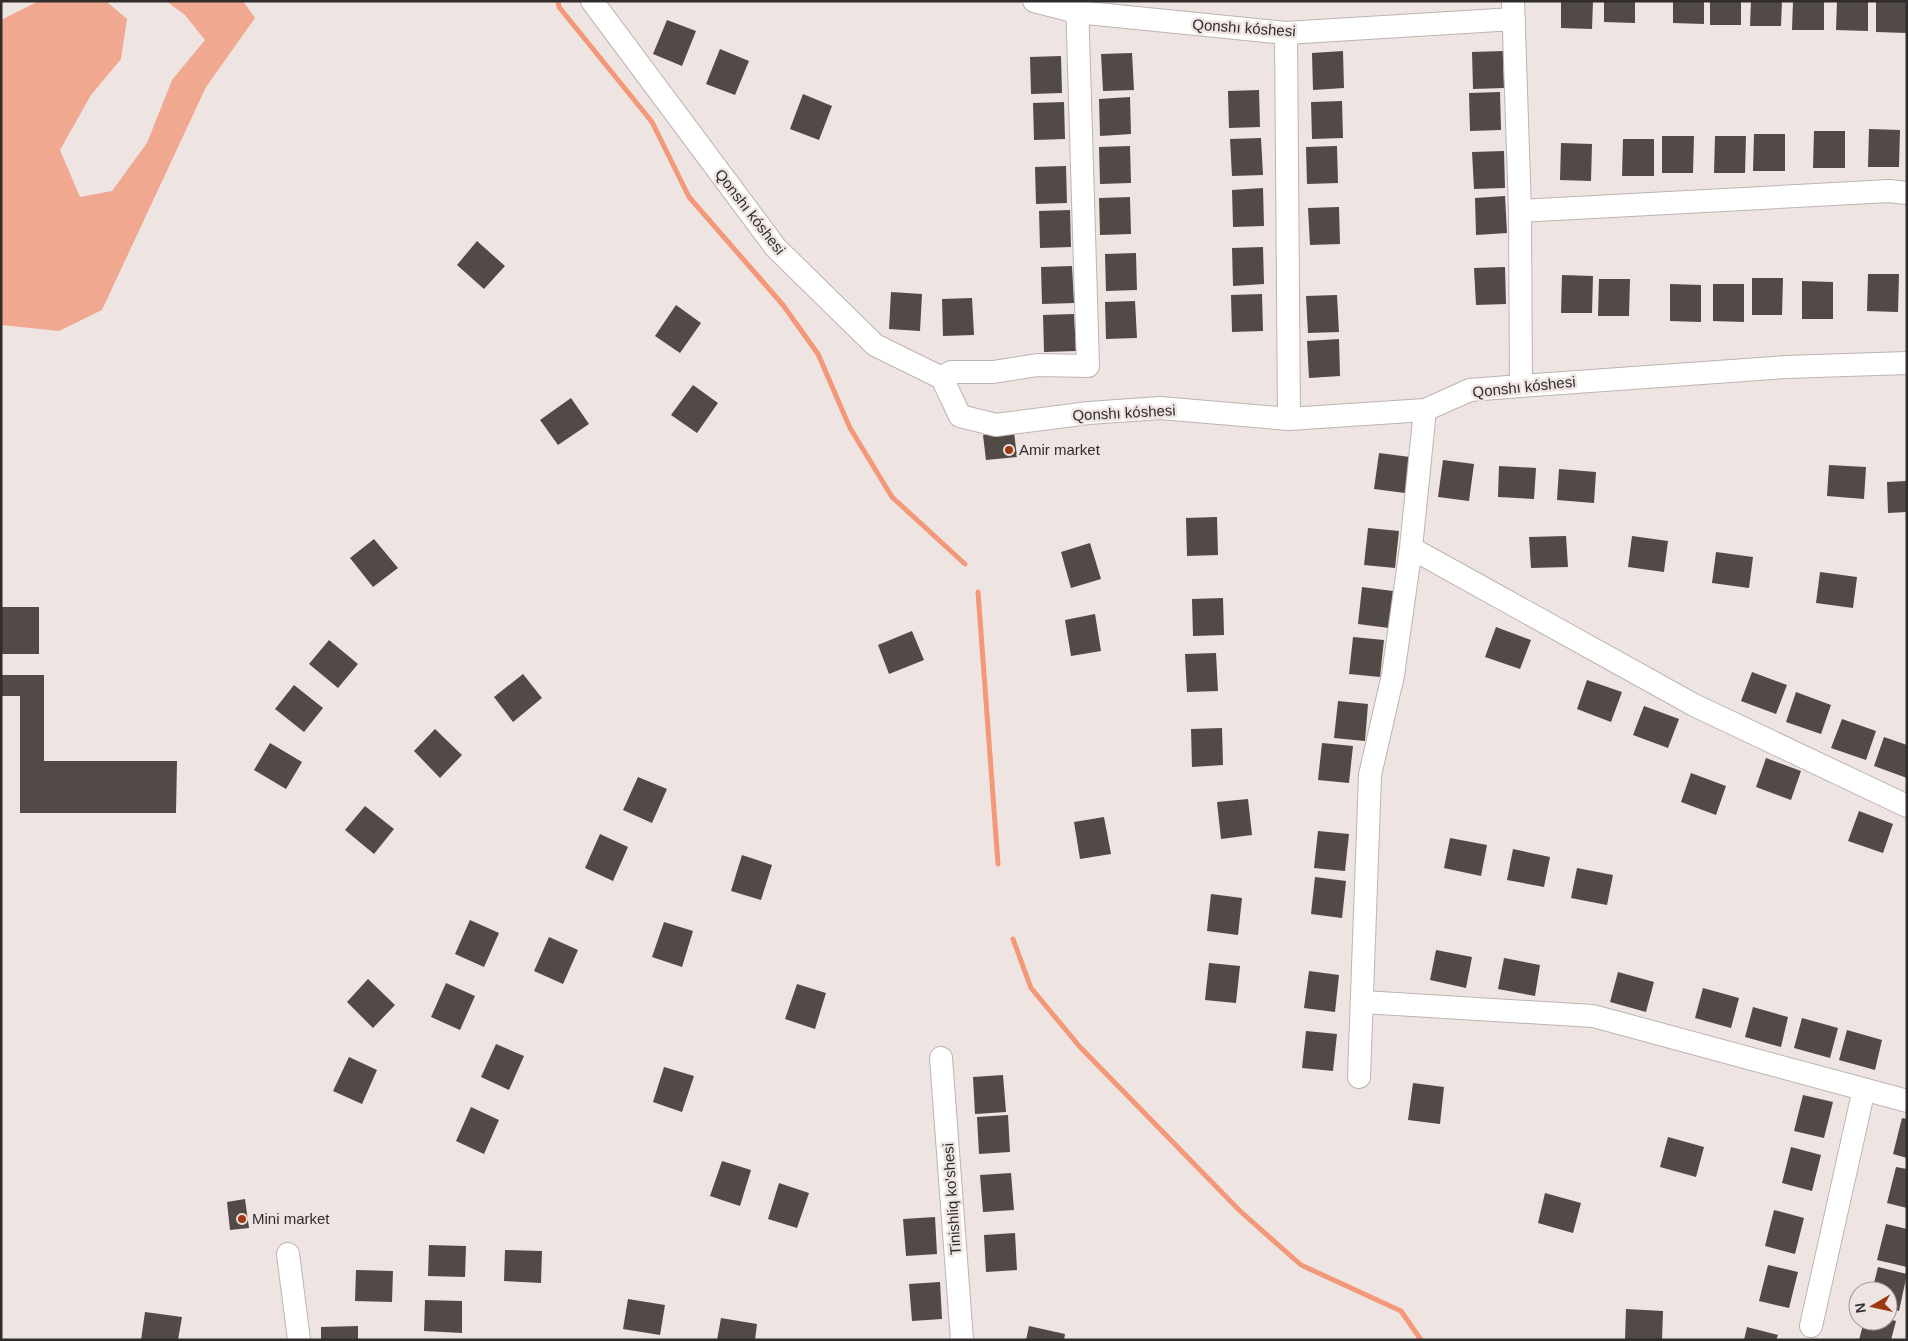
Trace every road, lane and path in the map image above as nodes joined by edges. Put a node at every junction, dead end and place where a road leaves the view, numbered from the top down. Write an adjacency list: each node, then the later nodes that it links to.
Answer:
1 (592, 1): 9 (street, Qonshı kóshesi)
2 (1034, 1): 3 (street, Qonshı kóshesi)
3 (1077, 7): 5 (street, Qonshı kóshesi); 9 (street)
4 (1514, 10): 5 (street, Qonshı kóshesi); 7 (street)
5 (1286, 33): 12 (street)
6 (1907, 193): 7 (street)
7 (1520, 211): 10 (street)
8 (1907, 363): 10 (street, Qonshı kóshesi)
9 (942, 378): 12 (street, Qonshı kóshesi)
10 (1521, 386): 11 (street, Qonshı kóshesi)
11 (1425, 410): 12 (street, Qonshı kóshesi); 13 (street)
12 (1289, 419)
13 (1410, 548): 14 (street); 15 (street)
14 (1907, 806)
15 (1363, 1002): 17 (street); 18 (street)
16 (941, 1058): 23 (street, Tinishliq ko'shesi)
17 (1359, 1077)
18 (1864, 1089): 19 (street); 21 (street)
19 (1907, 1101)
20 (288, 1254): 22 (street)
21 (1811, 1326)
22 (299, 1340)
23 (962, 1340)

